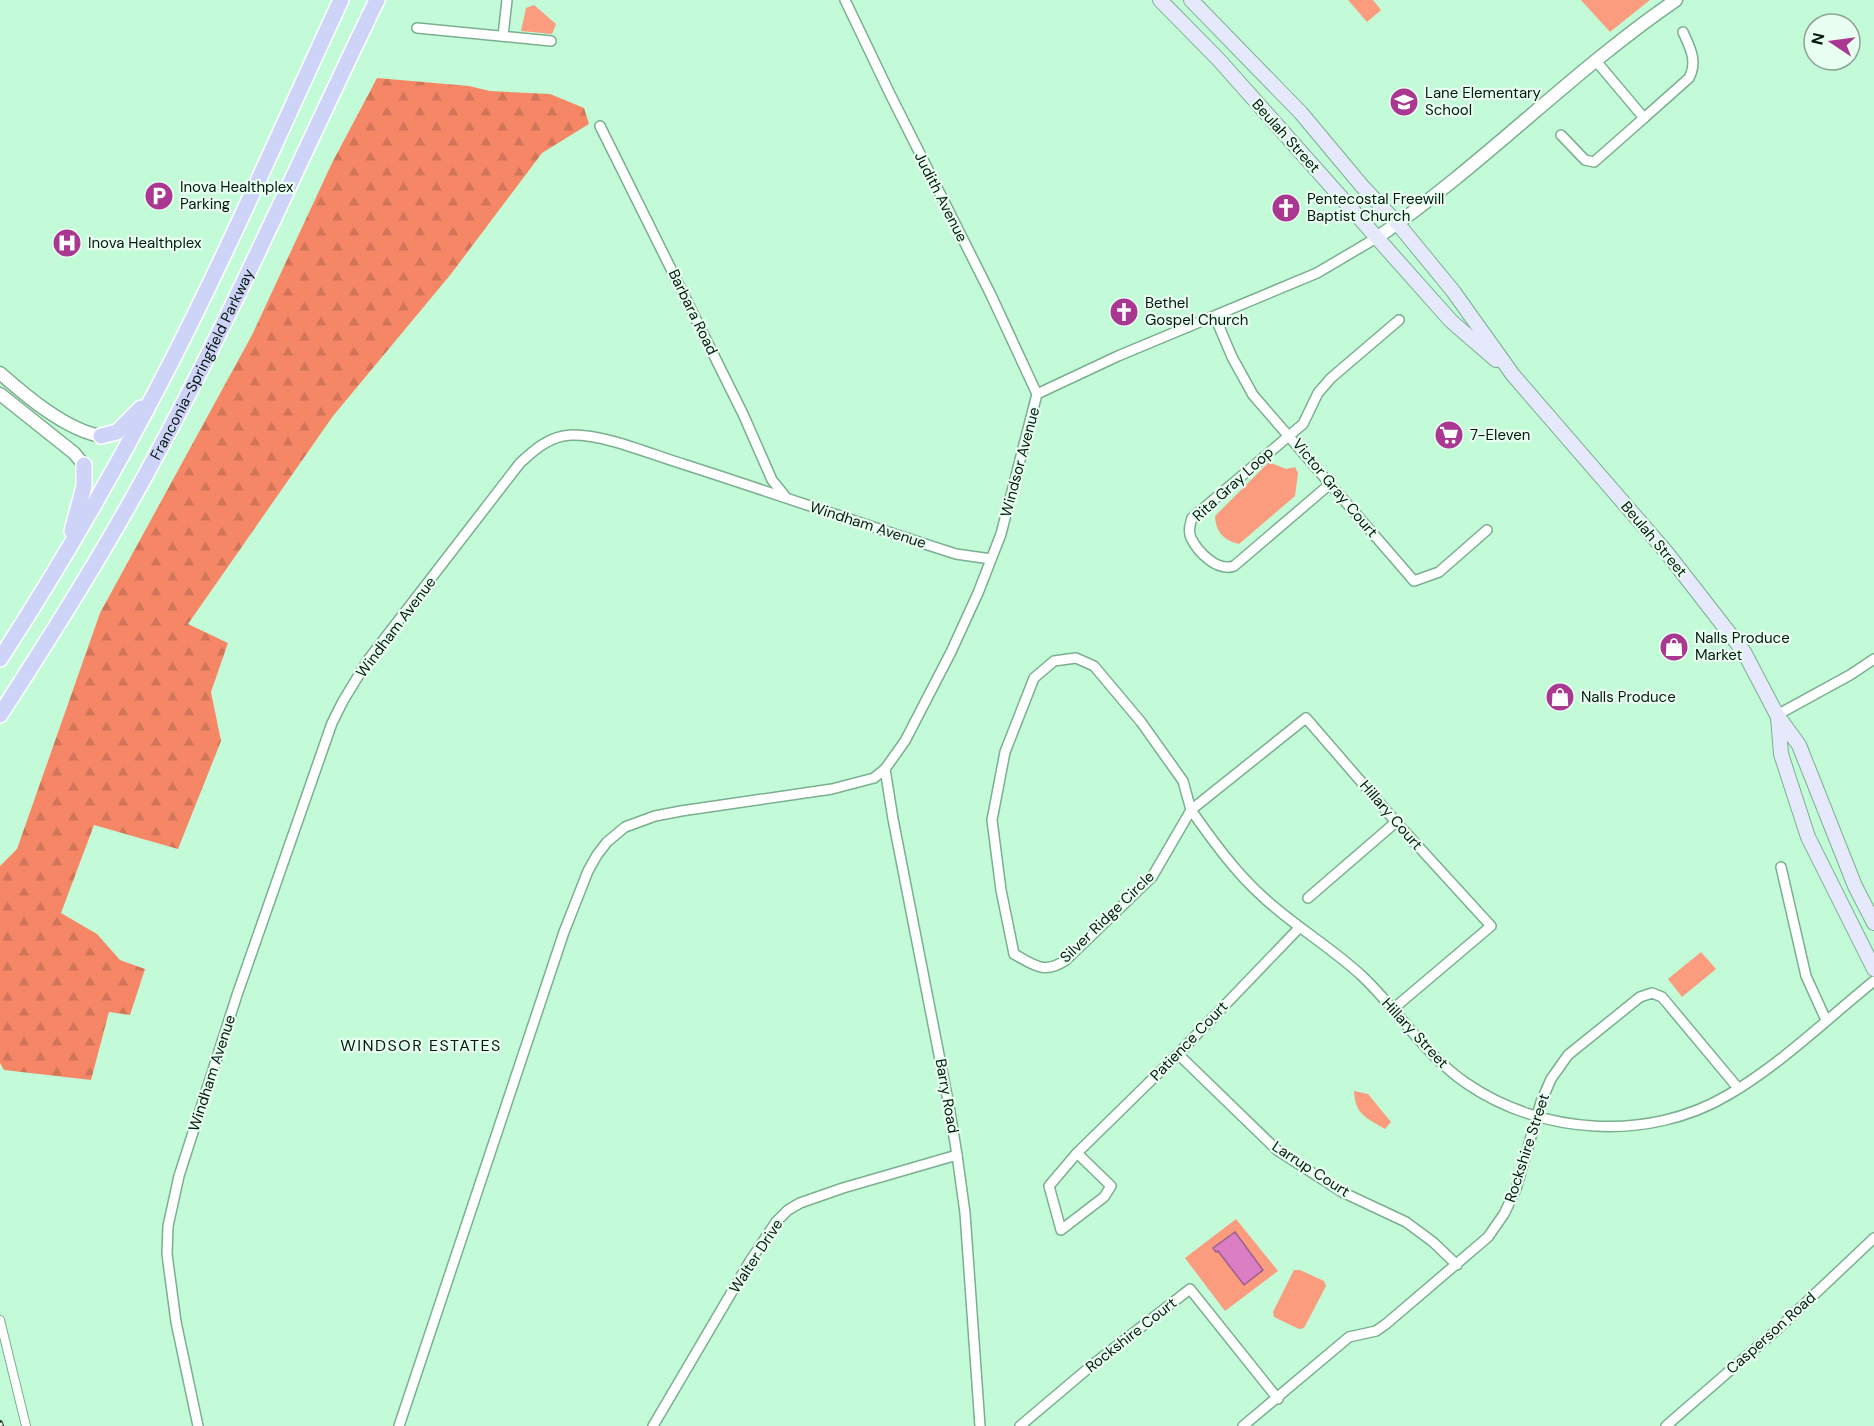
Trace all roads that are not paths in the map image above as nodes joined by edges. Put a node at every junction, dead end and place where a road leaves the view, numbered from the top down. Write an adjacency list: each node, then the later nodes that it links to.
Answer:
1 (341, 0): 24 (main road, Franconia-Springfield Parkway)
2 (377, 0): 35 (main road, Franconia-Springfield Parkway)
3 (507, 0): 10 (street)
4 (845, 0): 23 (street, Judith Avenue)
5 (1160, 0): 17 (main road, Beulah Street)
6 (1191, 0): 16 (main road, Beulah Street)
7 (1676, 0): 12 (street)
8 (417, 28): 10 (street)
9 (1683, 32): 13 (street)
10 (503, 36): 11 (street)
11 (551, 40)
12 (1596, 61): 13 (street); 16 (street)
13 (1644, 118): 15 (street)
14 (600, 126): 29 (street, Barbara Road)
15 (1561, 135)
16 (1398, 224): 17 (street); 21 (main road, Beulah Street)
17 (1378, 237): 18 (street, Windsor Avenue); 21 (main road, Beulah Street)
18 (1215, 317): 23 (street, Windsor Avenue); 25 (street, Victor Gray Court)
19 (1399, 320): 25 (street)
20 (0, 373): 26 (street)
21 (1513, 375): 36 (main road, Beulah Street)
22 (0, 394): 27 (street)
23 (1037, 394): 32 (street, Windsor Avenue)
24 (154, 395): 26 (main road); 31 (main road, Franconia-Springfield Parkway)
25 (1289, 434): 28 (street, Victor Gray Court); 28 (street, Rita Gray Loop)
26 (101, 436)
27 (84, 465): 31 (main road)
28 (1330, 484): 30 (street, Victor Gray Court)
29 (787, 498): 32 (street, Windham Avenue); 58 (street, Windham Avenue)
30 (1487, 530)
31 (66, 552): 33 (main road, Franconia-Springfield Parkway)
32 (991, 559): 37 (street, Windsor Avenue)
33 (0, 659)
34 (1874, 659): 36 (street)
35 (0, 715)
36 (1777, 715): 42 (main road, Beulah Street); 44 (main road, Beulah Street)
37 (885, 769): 52 (street, Barry Road); 59 (street)
38 (1191, 810): 38 (street, Silver Ridge Circle); 39 (street, Hillary Court); 43 (street, Hillary Street)
39 (1396, 822): 41 (street); 46 (street, Hillary Court)
40 (1781, 867): 47 (street)
41 (1308, 898)
42 (1874, 923)
43 (1299, 927): 46 (street, Hillary Street); 48 (street, Patience Court)
44 (1874, 969)
45 (1874, 981): 47 (street, Hillary Street)
46 (1392, 1009): 50 (street, Hillary Street)
47 (1826, 1020): 49 (street, Hillary Street)
48 (1178, 1054): 51 (street, Patience Court); 54 (street, Larrup Court)
49 (1738, 1088): 50 (street, Hillary Street); 50 (street, Rockshire Street)
50 (1537, 1116): 54 (street, Rockshire Street)
51 (1077, 1153): 51 (street, Patience Court)
52 (957, 1155): 60 (street, Walter Drive); 61 (street, Barry Road)
53 (1874, 1238): 64 (street, Casperson Road)
54 (1457, 1265): 56 (street, Rockshire Street)
55 (0, 1320): 57 (street)
56 (1278, 1399): 62 (street, Rockshire Court); 63 (street, Rockshire Street)
57 (26, 1426)
58 (198, 1426)
59 (399, 1426)
60 (653, 1426)
61 (980, 1426)
62 (1020, 1426)
63 (1244, 1426)
64 (1666, 1426)

